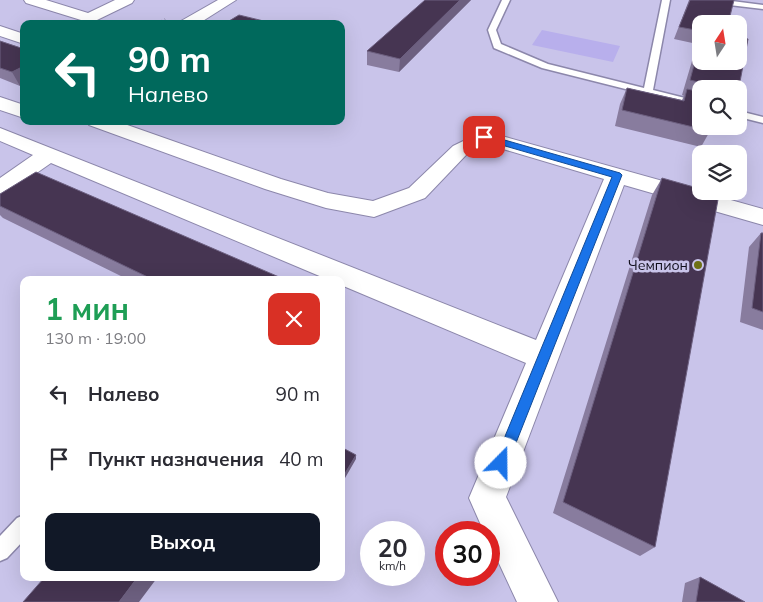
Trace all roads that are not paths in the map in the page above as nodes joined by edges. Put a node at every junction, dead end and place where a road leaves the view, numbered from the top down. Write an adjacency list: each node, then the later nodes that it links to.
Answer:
1 (31, 0): 8 (street)
2 (127, 0): 9 (street)
3 (229, 0): 10 (street)
4 (506, 0): 13 (lane)
5 (666, 0): 13 (lane)
6 (704, 0): 7 (lane)
7 (763, 8)
8 (85, 20)
9 (90, 20)
10 (193, 20)
11 (0, 31): 12 (street)
12 (20, 38)
13 (648, 92): 15 (lane)
14 (0, 103): 16 (street)
15 (692, 103)
16 (20, 111)
17 (20, 115): 20 (street)
18 (747, 116): 19 (lane)
19 (763, 120)
20 (0, 124)
21 (107, 125): 24 (street)
22 (0, 134): 23 (street)
23 (49, 154): 25 (street); 27 (street)
24 (617, 175): 26 (street); 27 (street)
25 (0, 188)
26 (763, 217)
27 (544, 357): 30 (street)
28 (20, 529): 29 (lane)
29 (0, 551)
30 (538, 602)

